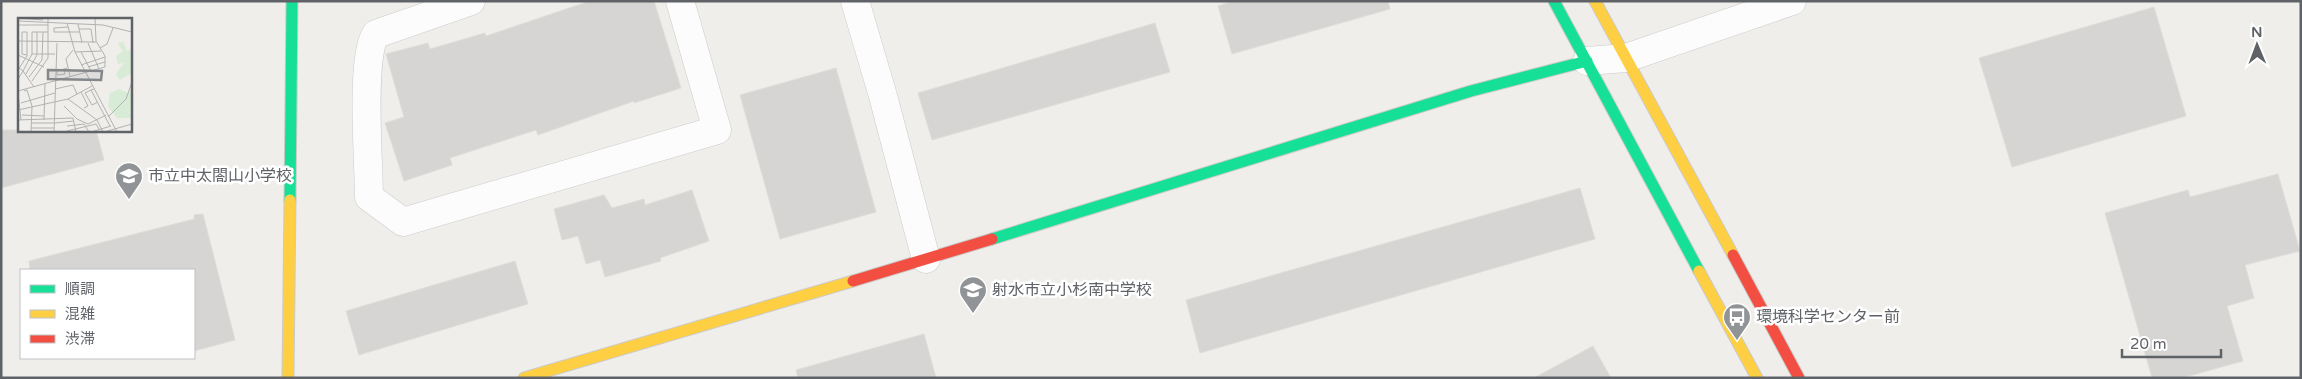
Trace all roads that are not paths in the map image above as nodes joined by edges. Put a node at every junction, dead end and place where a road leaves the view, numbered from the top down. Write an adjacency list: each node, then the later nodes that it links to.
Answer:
1 (292, 1): 11 (street)
2 (471, 1): 3 (street)
3 (680, 1)
4 (855, 1): 10 (street)
5 (1554, 1): 9 (street)
6 (1595, 1): 8 (street)
7 (1792, 1): 8 (street)
8 (1626, 58): 9 (street); 14 (street)
9 (1587, 61): 10 (street); 13 (street)
10 (926, 259): 12 (street)
11 (288, 378)
12 (524, 378)
13 (1757, 378)
14 (1799, 378)

